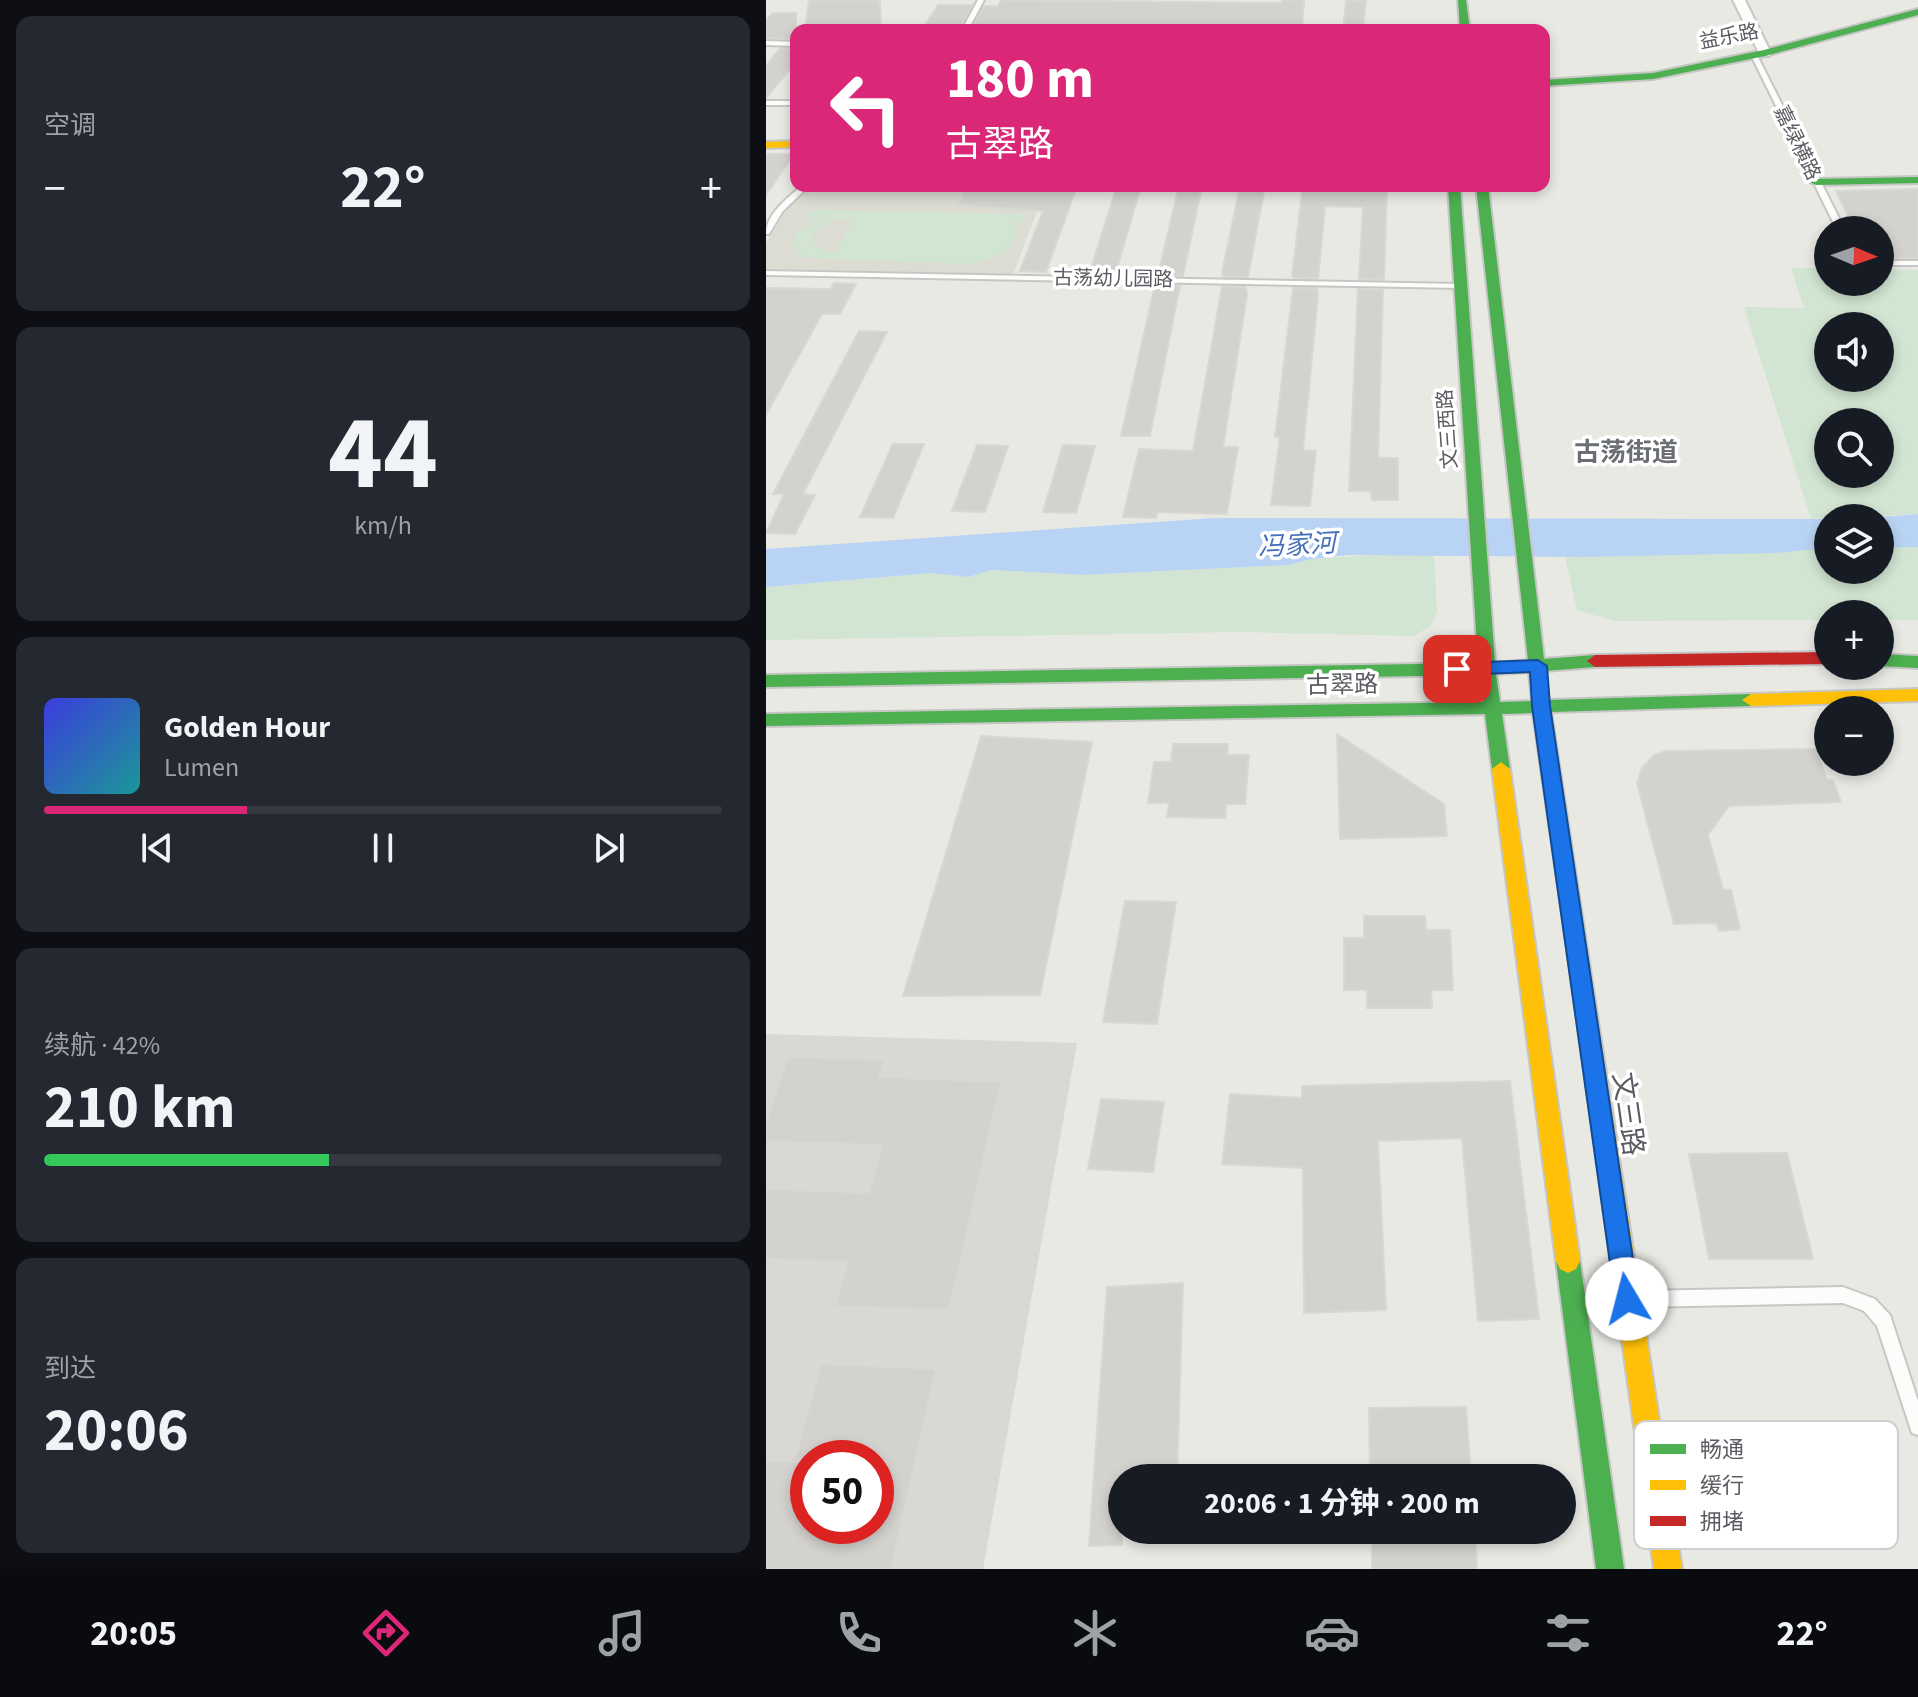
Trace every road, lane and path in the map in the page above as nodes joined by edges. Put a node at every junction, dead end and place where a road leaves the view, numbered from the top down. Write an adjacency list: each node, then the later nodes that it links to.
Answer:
1 (981, 0): 5 (lane)
2 (1462, 0): 6 (main road)
3 (1739, 0): 9 (street, 嘉绿横路)
4 (1918, 12): 9 (main road, 益乐路)
5 (968, 24)
6 (1464, 24)
7 (766, 43): 8 (lane)
8 (790, 44)
9 (1759, 54): 10 (main road, 益乐路); 16 (lane, 嘉绿横路)
10 (1550, 83)
11 (766, 103): 12 (lane)
12 (790, 103)
13 (790, 144): 14 (main road)
14 (766, 145)
15 (1918, 180): 16 (main road)
16 (1816, 182): 20 (lane, 嘉绿横路)
17 (799, 192): 21 (lane)
18 (1454, 192): 25 (main road, 文三西路)
19 (1483, 192): 29 (main road)
20 (1834, 216)
21 (766, 232)
22 (1894, 263): 23 (lane)
23 (1918, 263)
24 (766, 273): 25 (lane, 古荡幼儿园路)
25 (1461, 286): 30 (main road, 文三西路)
26 (1814, 658): 29 (main road, 古翠路)
27 (1894, 661): 28 (main road)
28 (1918, 662)
29 (1538, 666): 30 (main road, 古翠路); 33 (main road, 文三路)
30 (1487, 669): 31 (main road, 古翠路); 34 (main road)
31 (766, 681)
32 (1918, 695): 33 (main road, 古翠路)
33 (1541, 706): 34 (main road, 古翠路); 36 (main road, 文三路)
34 (1493, 708): 35 (main road, 古翠路); 40 (main road)
35 (766, 720)
36 (1627, 1299): 37 (main road, 文三路); 38 (lane)
37 (1646, 1421)
38 (1918, 1427)
39 (1665, 1549): 41 (main road, 文三路)
40 (1610, 1569)
41 (1668, 1569)

